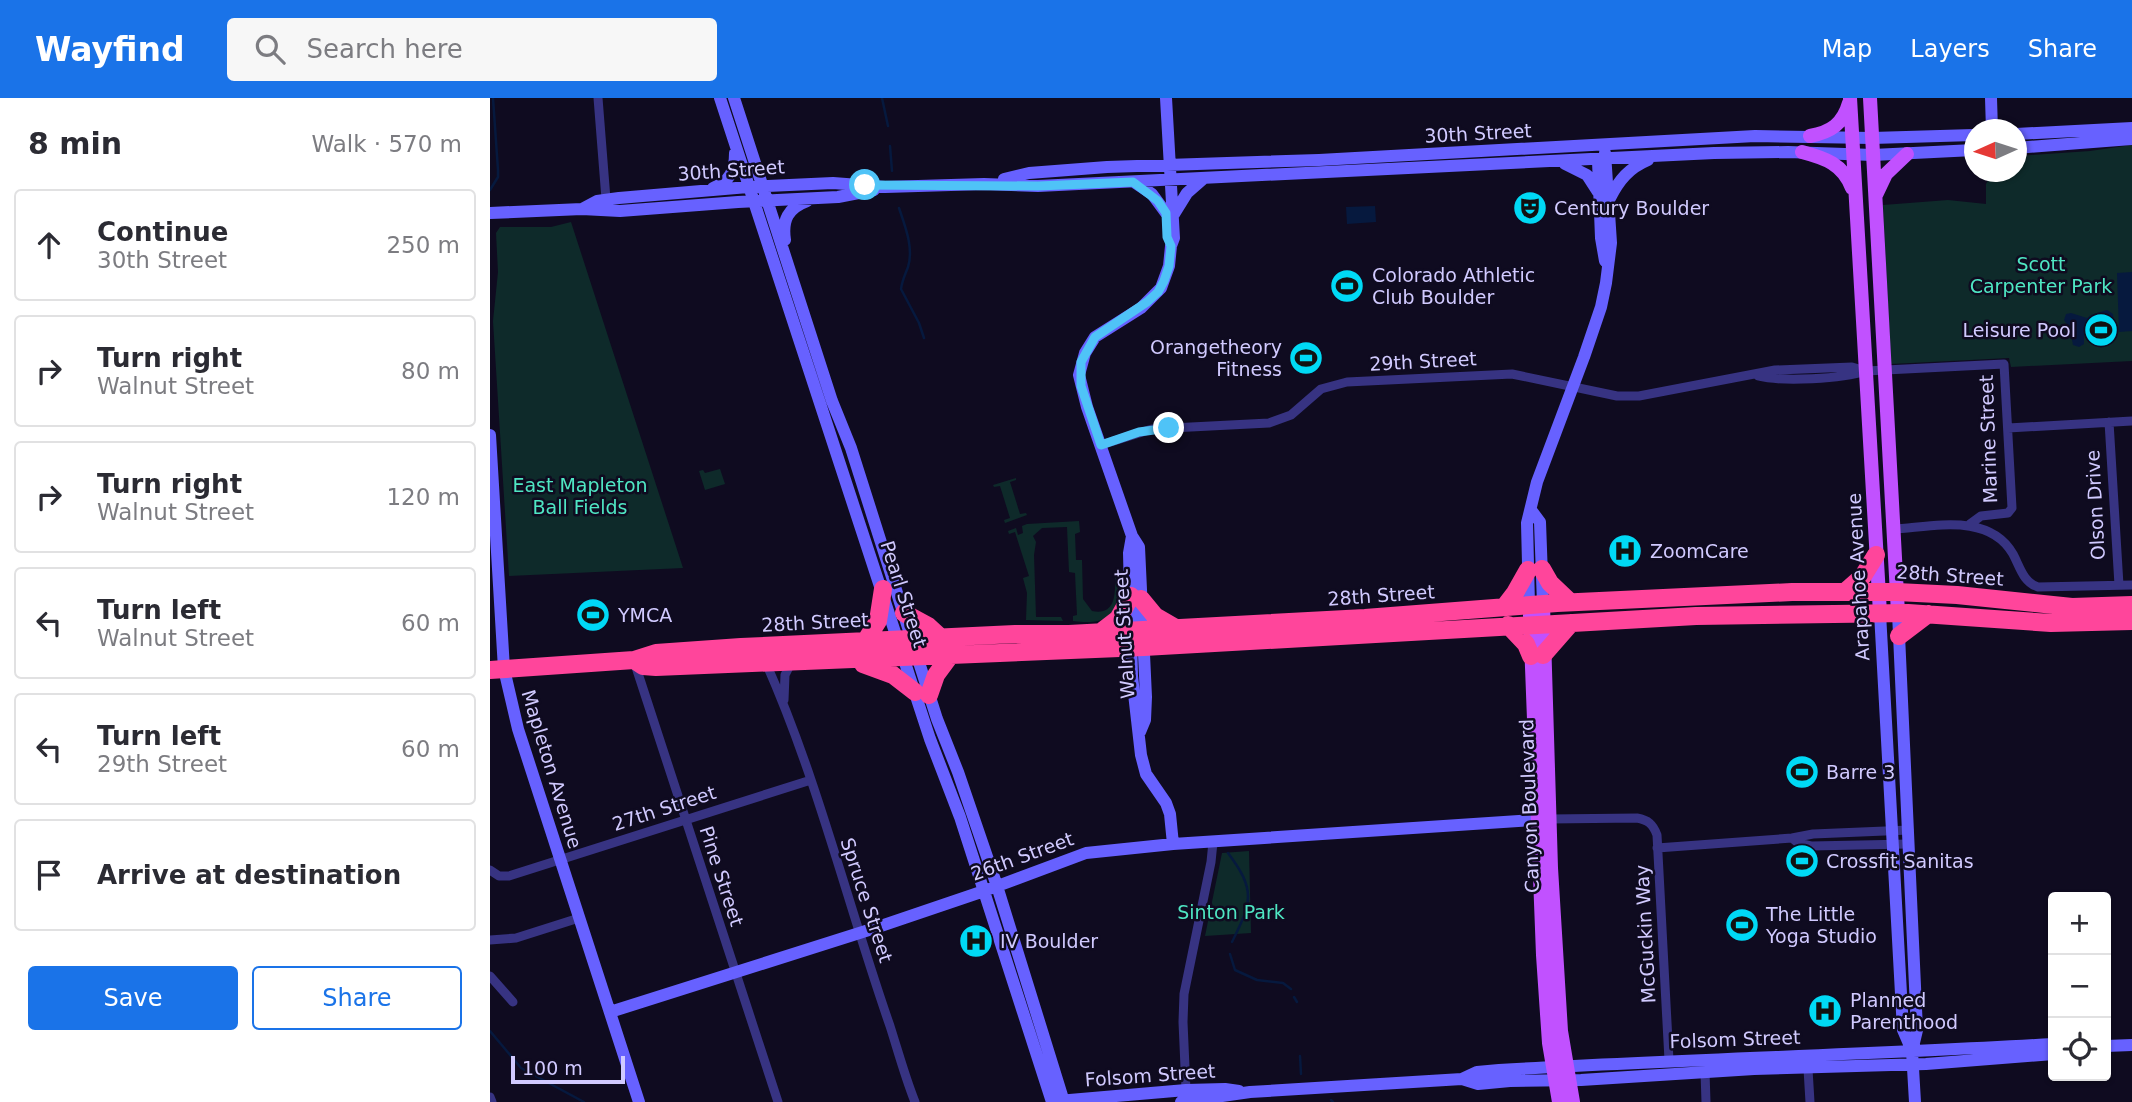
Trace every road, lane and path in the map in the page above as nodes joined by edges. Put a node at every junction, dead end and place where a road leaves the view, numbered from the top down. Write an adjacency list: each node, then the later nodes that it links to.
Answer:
1 (598, 98): 39 (street)
2 (720, 98): 17 (main road, Pearl Street)
3 (734, 98): 33 (main road, Pearl Street)
4 (1166, 98): 27 (main road, Walnut Street)
5 (1850, 98): 12 (main road); 14 (main road, Arapahoe Avenue)
6 (1870, 98): 15 (main road, Arapahoe Avenue)
7 (1991, 98): 8 (main road)
8 (1992, 119)
9 (2132, 128): 13 (main road)
10 (2027, 134): 13 (main road)
11 (1964, 135): 15 (main road, 30th Street)
12 (1810, 136): 14 (main road, 30th Street); 22 (main road, 30th Street)
13 (2082, 137): 16 (main road); 18 (main road)
14 (1852, 138): 15 (main road, 30th Street); 23 (main road, Arapahoe Avenue)
15 (1872, 138): 24 (main road, Arapahoe Avenue)
16 (2132, 139)
17 (735, 146): 32 (main road, Pearl Street); 35 (main road)
18 (2027, 146)
19 (1964, 151): 21 (main road, 30th Street)
20 (1802, 152): 23 (main road, 30th Street); 25 (main road, 30th Street); 41 (main road)
21 (1907, 154): 24 (main road, 30th Street); 38 (main road)
22 (1603, 155): 25 (main road, 30th Street); 26 (main road, 30th Street); 27 (main road, 30th Street); 36 (main road, Canyon Boulevard)
23 (1853, 155): 24 (main road, 30th Street); 41 (main road, Arapahoe Avenue)
24 (1872, 155): 38 (main road, Arapahoe Avenue)
25 (1660, 156): 36 (main road)
26 (1558, 161): 28 (main road, 30th Street); 36 (main road)
27 (1170, 165): 29 (main road, Walnut Street); 31 (main road, 30th Street)
28 (1203, 179): 29 (main road, 30th Street); 44 (main road)
29 (1169, 180): 30 (main road, 30th Street); 44 (main road, Walnut Street)
30 (1133, 182): 31 (main road, 30th Street); 44 (main road)
31 (984, 184): 34 (main road, 30th Street)
32 (748, 187): 33 (main road, 30th Street); 35 (main road, 30th Street); 40 (main road, Pearl Street)
33 (762, 187): 34 (main road, 30th Street); 40 (main road, Pearl Street)
34 (885, 187): 37 (main road, 30th Street)
35 (707, 190): 39 (main road, 30th Street)
36 (1604, 196): 49 (main road, Canyon Boulevard)
37 (818, 197): 40 (main road, 30th Street); 45 (main road)
38 (1875, 199): 47 (main road, Arapahoe Avenue)
39 (606, 200): 42 (main road, 30th Street)
40 (760, 201): 42 (main road, 30th Street); 45 (main road, Pearl Street); 62 (main road, Pearl Street)
41 (1856, 202): 48 (main road, Arapahoe Avenue)
42 (582, 209): 43 (main road, 30th Street)
43 (490, 213)
44 (1170, 213): 54 (main road, Walnut Street)
45 (788, 265): 72 (main road, Pearl Street)
46 (2004, 364): 47 (street, 29th Street); 52 (street, Marine Street)
47 (1884, 370): 48 (street, 29th Street); 56 (main road, Arapahoe Avenue)
48 (1866, 371): 49 (street, 29th Street); 57 (main road, Arapahoe Avenue)
49 (1573, 386): 54 (street, 29th Street); 58 (main road, Canyon Boulevard)
50 (2132, 421): 51 (street)
51 (2109, 422): 52 (street); 60 (street, Olson Drive)
52 (2008, 428): 55 (street, Marine Street)
53 (490, 435): 93 (main road, Mapleton Avenue)
54 (1101, 445): 66 (main road, Walnut Street)
55 (1970, 524): 56 (street); 59 (street)
56 (1893, 529): 65 (main road, Arapahoe Avenue)
57 (1876, 555): 63 (highway); 64 (main road, Arapahoe Avenue)
58 (1535, 570): 68 (highway); 69 (main road, Canyon Boulevard); 71 (highway)
59 (2032, 585): 60 (street); 67 (street)
60 (2119, 585): 61 (street)
61 (2132, 585)
62 (883, 590): 84 (main road, Pearl Street); 85 (highway)
63 (1846, 591): 64 (highway, 28th Street); 68 (highway, 28th Street)
64 (1878, 591): 65 (highway, 28th Street); 73 (main road, Arapahoe Avenue)
65 (1897, 592): 67 (highway, 28th Street); 73 (main road, Arapahoe Avenue)
66 (1136, 597): 79 (highway); 80 (highway); 83 (main road, Walnut Street)
67 (2003, 599): 70 (highway, 28th Street)
68 (1570, 602): 69 (highway, 28th Street)
69 (1536, 604): 71 (highway, 28th Street); 77 (main road, Canyon Boulevard)
70 (2132, 605)
71 (1504, 606): 79 (highway, 28th Street)
72 (904, 613): 82 (highway); 84 (main road, Pearl Street)
73 (1889, 613): 74 (highway, 28th Street); 76 (highway, 28th Street); 81 (main road, Arapahoe Avenue); 102 (main road, Arapahoe Avenue)
74 (1928, 614): 75 (highway, 28th Street); 81 (highway)
75 (2132, 621)
76 (1571, 623): 77 (highway, 28th Street); 87 (highway)
77 (1537, 624): 78 (highway, 28th Street); 87 (main road, Canyon Boulevard)
78 (1508, 625): 83 (highway, 28th Street); 87 (highway)
79 (1178, 628): 83 (highway, 28th Street)
80 (1101, 632): 82 (highway, 28th Street); 83 (highway, 28th Street)
81 (1899, 636): 100 (main road, Arapahoe Avenue)
82 (940, 637): 84 (highway, 28th Street)
83 (1138, 638): 86 (highway, 28th Street); 104 (main road, Walnut Street)
84 (905, 639): 85 (highway, 28th Street); 88 (main road, Pearl Street)
85 (866, 640): 89 (highway, 28th Street)
86 (950, 656): 88 (highway, 28th Street); 94 (highway)
87 (1537, 656): 99 (main road, Canyon Boulevard)
88 (910, 657): 90 (highway, 28th Street); 94 (main road, Pearl Street)
89 (634, 660): 91 (highway, 28th Street); 93 (highway, 28th Street); 98 (street, Pine Street)
90 (857, 660): 92 (highway, 28th Street); 94 (highway)
91 (766, 663): 92 (highway, 28th Street); 95 (street, Spruce Street)
92 (791, 663): 95 (street, Spruce Street)
93 (497, 670): 107 (main road, Mapleton Avenue)
94 (922, 694): 96 (main road, Pearl Street); 101 (main road, Pearl Street)
95 (786, 708): 97 (street, Spruce Street)
96 (944, 776): 101 (main road); 109 (main road, Pearl Street)
97 (811, 780): 98 (street, 27th Street); 111 (street, Spruce Street)
98 (685, 819): 107 (street, 27th Street); 113 (street, Pine Street)
99 (1543, 819): 103 (main road, 26th Street); 106 (street, McGuckin Way); 128 (main road, Canyon Boulevard)
100 (1909, 830): 102 (street, McGuckin Way); 105 (main road, Arapahoe Avenue)
101 (979, 836): 109 (main road, Pearl Street)
102 (1894, 837): 105 (street, McGuckin Way); 106 (street, McGuckin Way); 123 (main road, Arapahoe Avenue)
103 (1213, 842): 104 (main road, 26th Street); 131 (street)
104 (1173, 844): 109 (main road, 26th Street)
105 (1909, 844): 123 (main road, Arapahoe Avenue)
106 (1657, 848): 125 (street, McGuckin Way)
107 (561, 860): 108 (street, 27th Street); 110 (main road, Mapleton Avenue)
108 (490, 870)
109 (990, 889): 111 (main road, 26th Street); 114 (main road, Pearl Street); 118 (main road, Pearl Street)
110 (579, 918): 112 (street); 117 (main road, Mapleton Avenue)
111 (859, 933): 113 (main road, 26th Street); 135 (street, Spruce Street)
112 (490, 940)
113 (735, 972): 117 (main road, 26th Street); 134 (street, Pine Street)
114 (1011, 974): 118 (main road); 136 (main road, Pearl Street)
115 (490, 976): 116 (street)
116 (513, 1002)
117 (610, 1012): 133 (main road, Mapleton Avenue)
118 (1038, 1019): 136 (main road, Pearl Street)
119 (2048, 1044): 123 (main road, Folsom Street)
120 (2132, 1045): 121 (main road)
121 (2111, 1046)
122 (2048, 1054): 123 (main road, Folsom Street)
123 (1912, 1057): 124 (main road, Folsom Street); 126 (main road, Folsom Street); 141 (main road, Arapahoe Avenue)
124 (1744, 1058): 125 (main road, Folsom Street); 127 (street)
125 (1669, 1060): 128 (main road, Folsom Street)
126 (1808, 1069): 127 (main road, Folsom Street); 140 (street)
127 (1705, 1072): 128 (main road, Folsom Street); 139 (street)
128 (1560, 1073): 129 (main road, Folsom Street); 137 (main road, Canyon Boulevard); 138 (main road, Canyon Boulevard)
129 (1275, 1096): 131 (main road, Folsom Street)
130 (490, 1097): 132 (street)
131 (1185, 1099): 136 (main road, Folsom Street)
132 (492, 1102)
133 (639, 1102)
134 (778, 1102)
135 (915, 1102)
136 (1058, 1102)
137 (1559, 1102)
138 (1573, 1102)
139 (1706, 1102)
140 (1810, 1102)
141 (1915, 1102)

